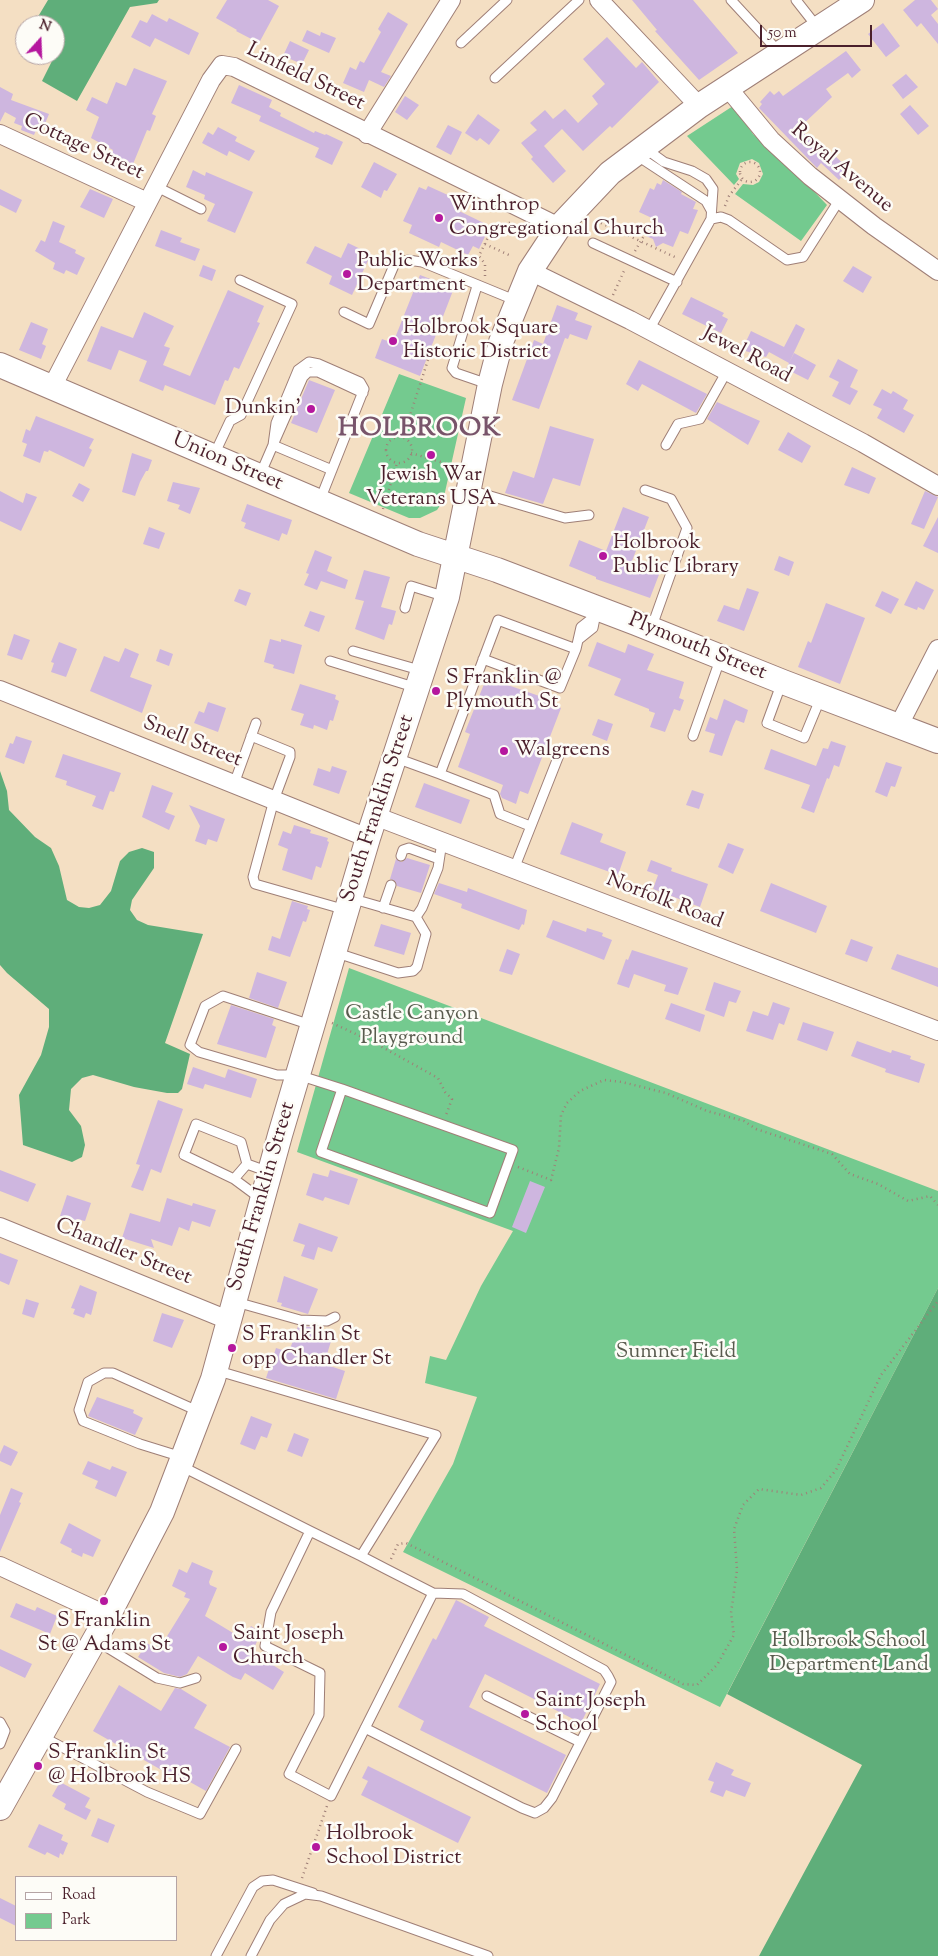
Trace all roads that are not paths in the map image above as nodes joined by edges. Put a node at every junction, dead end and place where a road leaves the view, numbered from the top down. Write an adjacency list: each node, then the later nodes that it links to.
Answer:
1 (451, 0): 15 (street)
2 (507, 0): 9 (lane)
3 (579, 0): 11 (lane)
4 (599, 0): 13 (street)
5 (731, 0): 10 (lane)
6 (796, 0): 8 (lane)
7 (862, 0): 8 (main road, South Franklin Street)
8 (818, 28): 10 (main road, South Franklin Street)
9 (461, 43)
10 (780, 53): 12 (main road, South Franklin Street)
11 (495, 78)
12 (728, 88): 13 (main road, South Franklin Street); 18 (street, Royal Avenue)
13 (699, 106): 16 (main road, South Franklin Street)
14 (0, 134): 19 (street, Cottage Street)
15 (368, 134): 17 (street, Linfield Street); 22 (street, Linfield Street)
16 (639, 151): 21 (lane); 21 (lane); 22 (main road, South Franklin Street)
17 (155, 186): 19 (street, Linfield Street); 20 (lane)
18 (840, 200): 21 (lane); 25 (street, Royal Avenue)
19 (147, 202): 35 (street, Linfield Street)
20 (201, 209)
21 (711, 215): 27 (lane)
22 (559, 227): 24 (main road, South Franklin Street)
23 (593, 243): 27 (lane)
24 (530, 271): 29 (main road, South Franklin Street); 31 (street, Jewel Road)
25 (938, 271)
26 (240, 280): 38 (lane)
27 (677, 282): 31 (lane)
28 (476, 286): 29 (lane); 30 (lane); 34 (lane)
29 (516, 301): 34 (main road, South Franklin Street)
30 (344, 312)
31 (649, 330): 33 (street, Jewel Road)
32 (0, 365): 35 (main road, Union Street)
33 (727, 371): 37 (lane); 41 (street, Jewel Road)
34 (490, 384): 42 (main road, South Franklin Street)
35 (52, 387): 38 (main road, Union Street)
36 (273, 445): 39 (lane); 39 (lane); 40 (lane)
37 (666, 445)
38 (213, 457): 40 (main road, Union Street)
39 (332, 470): 44 (lane)
40 (260, 477): 44 (main road, Union Street)
41 (938, 486)
42 (470, 490): 45 (lane); 46 (main road, South Franklin Street)
43 (645, 490): 50 (lane)
44 (319, 502): 46 (main road, Union Street)
45 (589, 515)
46 (456, 556): 47 (main road, South Franklin Street); 49 (main road, Plymouth Street)
47 (446, 597): 48 (lane); 57 (main road, South Franklin Street)
48 (405, 608)
49 (596, 612): 50 (main road, Plymouth Street); 51 (lane)
50 (651, 629): 54 (main road, Plymouth Street)
51 (577, 644): 55 (lane); 55 (lane)
52 (938, 649): 62 (street)
53 (353, 651): 57 (lane)
54 (721, 657): 58 (main road, Plymouth Street); 64 (lane)
55 (483, 659): 68 (lane)
56 (330, 661): 57 (lane)
57 (420, 679): 67 (main road, South Franklin Street)
58 (783, 682): 60 (main road, Plymouth Street); 60 (lane)
59 (0, 690): 69 (street, Snell Street)
60 (821, 697): 62 (main road, Plymouth Street)
61 (256, 723): 63 (lane)
62 (898, 727): 65 (main road, Plymouth Street)
63 (251, 736): 69 (lane); 70 (lane)
64 (693, 736)
65 (938, 741)
66 (561, 750): 71 (lane)
67 (394, 757): 68 (lane); 72 (main road, South Franklin Street)
68 (440, 774): 71 (lane)
69 (234, 784): 70 (street, Snell Street)
70 (274, 800): 72 (street, Snell Street); 78 (lane)
71 (530, 826): 76 (lane)
72 (371, 827): 73 (street, Norfolk Road); 78 (main road, South Franklin Street)
73 (442, 842): 75 (lane); 76 (street, Norfolk Road)
74 (401, 856): 75 (lane)
75 (439, 859): 80 (lane)
76 (514, 869): 83 (street, Norfolk Road)
77 (391, 885): 79 (lane)
78 (348, 904): 79 (lane); 81 (main road, South Franklin Street)
79 (383, 908): 80 (lane)
80 (416, 917): 81 (lane)
81 (334, 952): 82 (main road, South Franklin Street)
82 (321, 1024): 84 (main road, South Franklin Street); 84 (lane)
83 (938, 1031)
84 (298, 1075): 85 (lane); 87 (main road, South Franklin Street)
85 (342, 1089): 85 (lane)
86 (247, 1164): 87 (lane); 88 (lane); 88 (lane)
87 (270, 1172): 89 (main road, South Franklin Street)
88 (234, 1179): 89 (lane)
89 (262, 1200): 91 (main road, South Franklin Street)
90 (0, 1227): 91 (street, Chandler Street)
91 (231, 1311): 92 (lane); 93 (main road, South Franklin Street)
92 (335, 1318)
93 (215, 1370): 94 (main road, South Franklin Street); 97 (lane)
94 (200, 1412): 95 (main road, South Franklin Street); 95 (lane)
95 (183, 1461): 96 (lane); 100 (main road, South Franklin Street)
96 (310, 1531): 97 (lane); 105 (lane)
97 (361, 1556): 99 (lane)
98 (0, 1566): 100 (street)
99 (433, 1593): 105 (lane); 107 (lane)
100 (108, 1616): 101 (main road, South Franklin Street)
101 (94, 1640): 102 (lane); 106 (main road, South Franklin Street)
102 (196, 1678)
103 (487, 1696): 107 (lane)
104 (0, 1722): 108 (lane)
105 (365, 1728): 107 (lane)
106 (41, 1736): 109 (lane); 110 (main road, South Franklin Street)
107 (580, 1742)
108 (0, 1744)
109 (236, 1749)
110 (0, 1808)
111 (321, 1896): 112 (lane); 113 (lane); 114 (lane)
112 (216, 1956)
113 (251, 1956)
114 (488, 1956)

